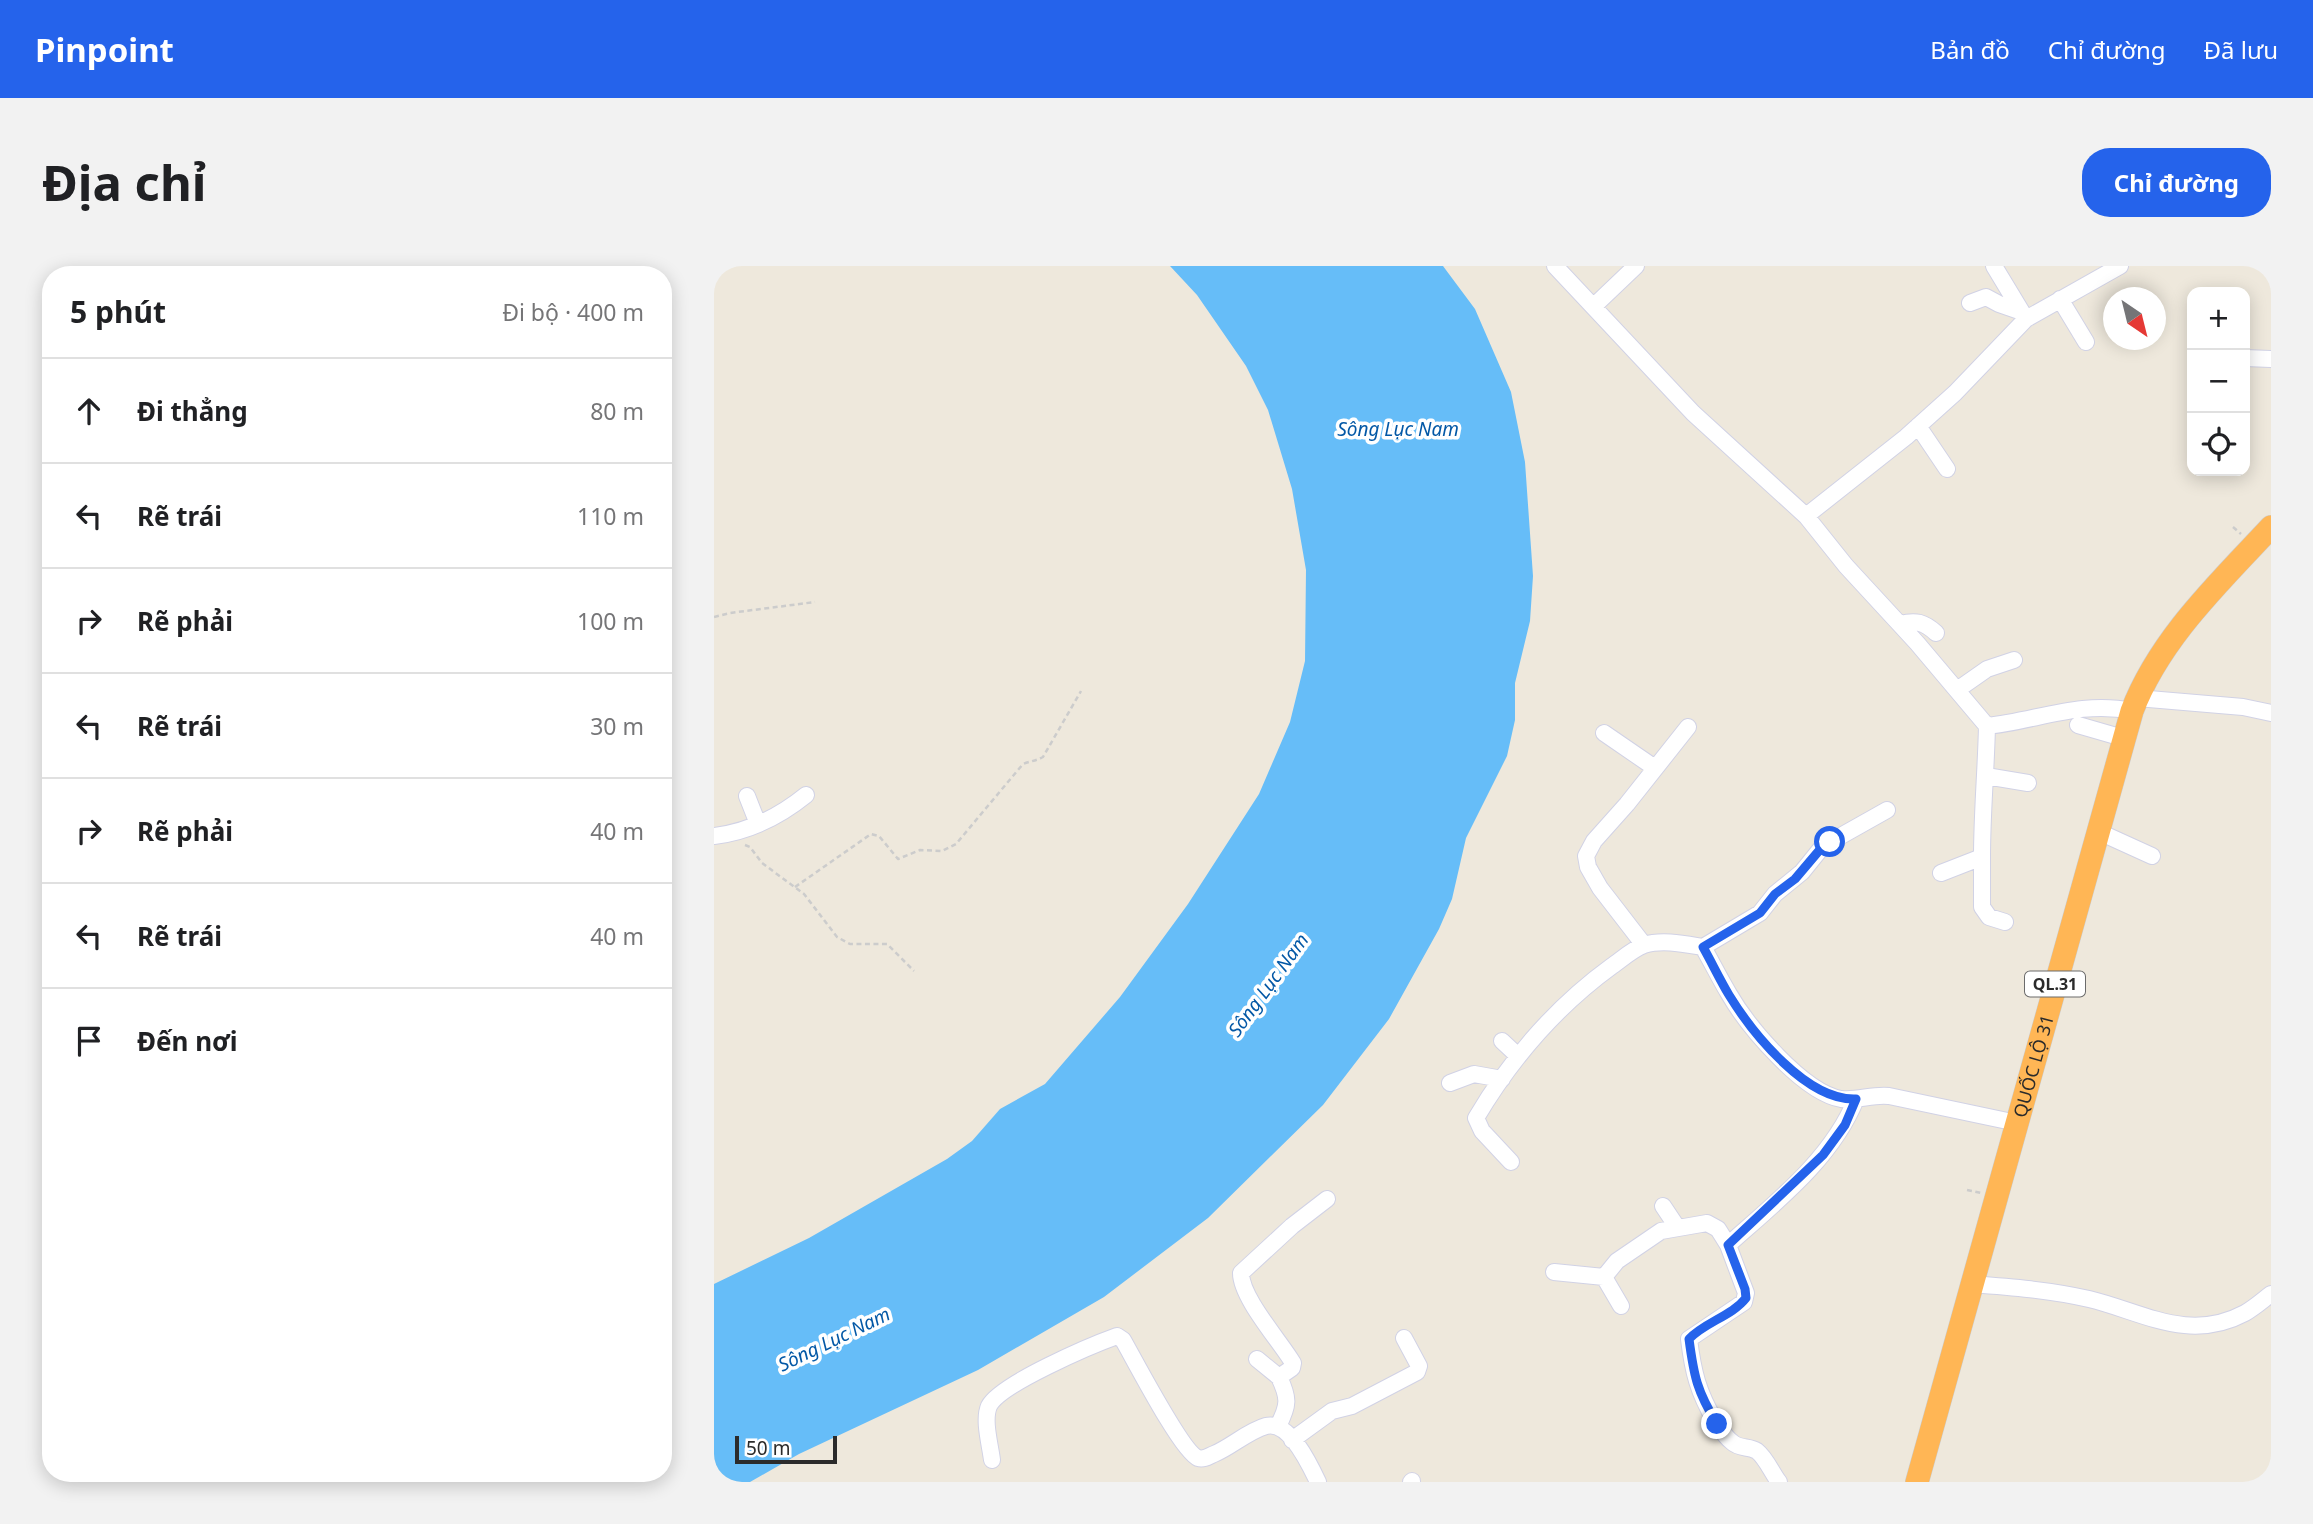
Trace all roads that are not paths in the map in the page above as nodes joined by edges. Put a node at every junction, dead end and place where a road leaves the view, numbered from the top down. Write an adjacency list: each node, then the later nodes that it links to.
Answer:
1 (1555, 266): 7 (street)
2 (1636, 266): 7 (street)
3 (1994, 266): 8 (street)
4 (2120, 266): 5 (street)
5 (2060, 299): 8 (street); 9 (street)
6 (1970, 303): 8 (street)
7 (1594, 306): 14 (street)
8 (2024, 315): 12 (street)
9 (2086, 342)
10 (2250, 358): 11 (street)
11 (2271, 359)
12 (1918, 426): 13 (street); 14 (street)
13 (1947, 469)
14 (1805, 516): 16 (street)
15 (2271, 527): 20 (highway, QUỐC LỘ 31 / QL.31)
16 (1900, 624): 17 (street); 19 (street)
17 (1936, 633)
18 (2014, 660): 19 (street)
19 (1957, 690): 23 (street)
20 (2134, 704): 21 (street); 23 (street); 26 (highway, QUỐC LỘ 31 / QL.31)
21 (2271, 713)
22 (2078, 725): 26 (street)
23 (1987, 726): 28 (street)
24 (1688, 727): 27 (street)
25 (1604, 733): 27 (street)
26 (2123, 738): 34 (highway, QUỐC LỘ 31 / QL.31)
27 (1655, 768): 40 (street)
28 (1986, 776): 29 (street); 37 (street)
29 (2028, 783)
30 (806, 795): 33 (street)
31 (747, 796): 33 (street)
32 (1887, 810): 41 (street)
33 (758, 824): 35 (street)
34 (2097, 831): 36 (street); 47 (highway, QUỐC LỘ 31 / QL.31)
35 (719, 836)
36 (2152, 856)
37 (1982, 857): 38 (street); 39 (street)
38 (1941, 873)
39 (2006, 922)
40 (1644, 945): 41 (street); 43 (street)
41 (1703, 947): 46 (street)
42 (1503, 1041): 43 (street)
43 (1518, 1056): 44 (street)
44 (1502, 1079): 45 (street); 48 (street)
45 (1450, 1083)
46 (1856, 1099): 47 (street); 52 (street)
47 (2017, 1123): 55 (highway, QUỐC LỘ 31 / QL.31)
48 (1511, 1162)
49 (1327, 1199): 60 (street)
50 (1664, 1206): 51 (street)
51 (1677, 1227): 52 (street); 54 (street)
52 (1728, 1245): 65 (street)
53 (1554, 1272): 54 (street)
54 (1605, 1277): 57 (street)
55 (1971, 1284): 56 (street); 66 (highway, QUỐC LỘ 31 / QL.31)
56 (2271, 1294)
57 (1622, 1306)
58 (1404, 1338): 62 (street)
59 (1257, 1359): 60 (street)
60 (1279, 1377): 61 (street)
61 (1278, 1426): 62 (street); 63 (street)
62 (1292, 1440): 64 (street)
63 (992, 1460)
64 (1318, 1482)
65 (1779, 1482)
66 (1917, 1482)

